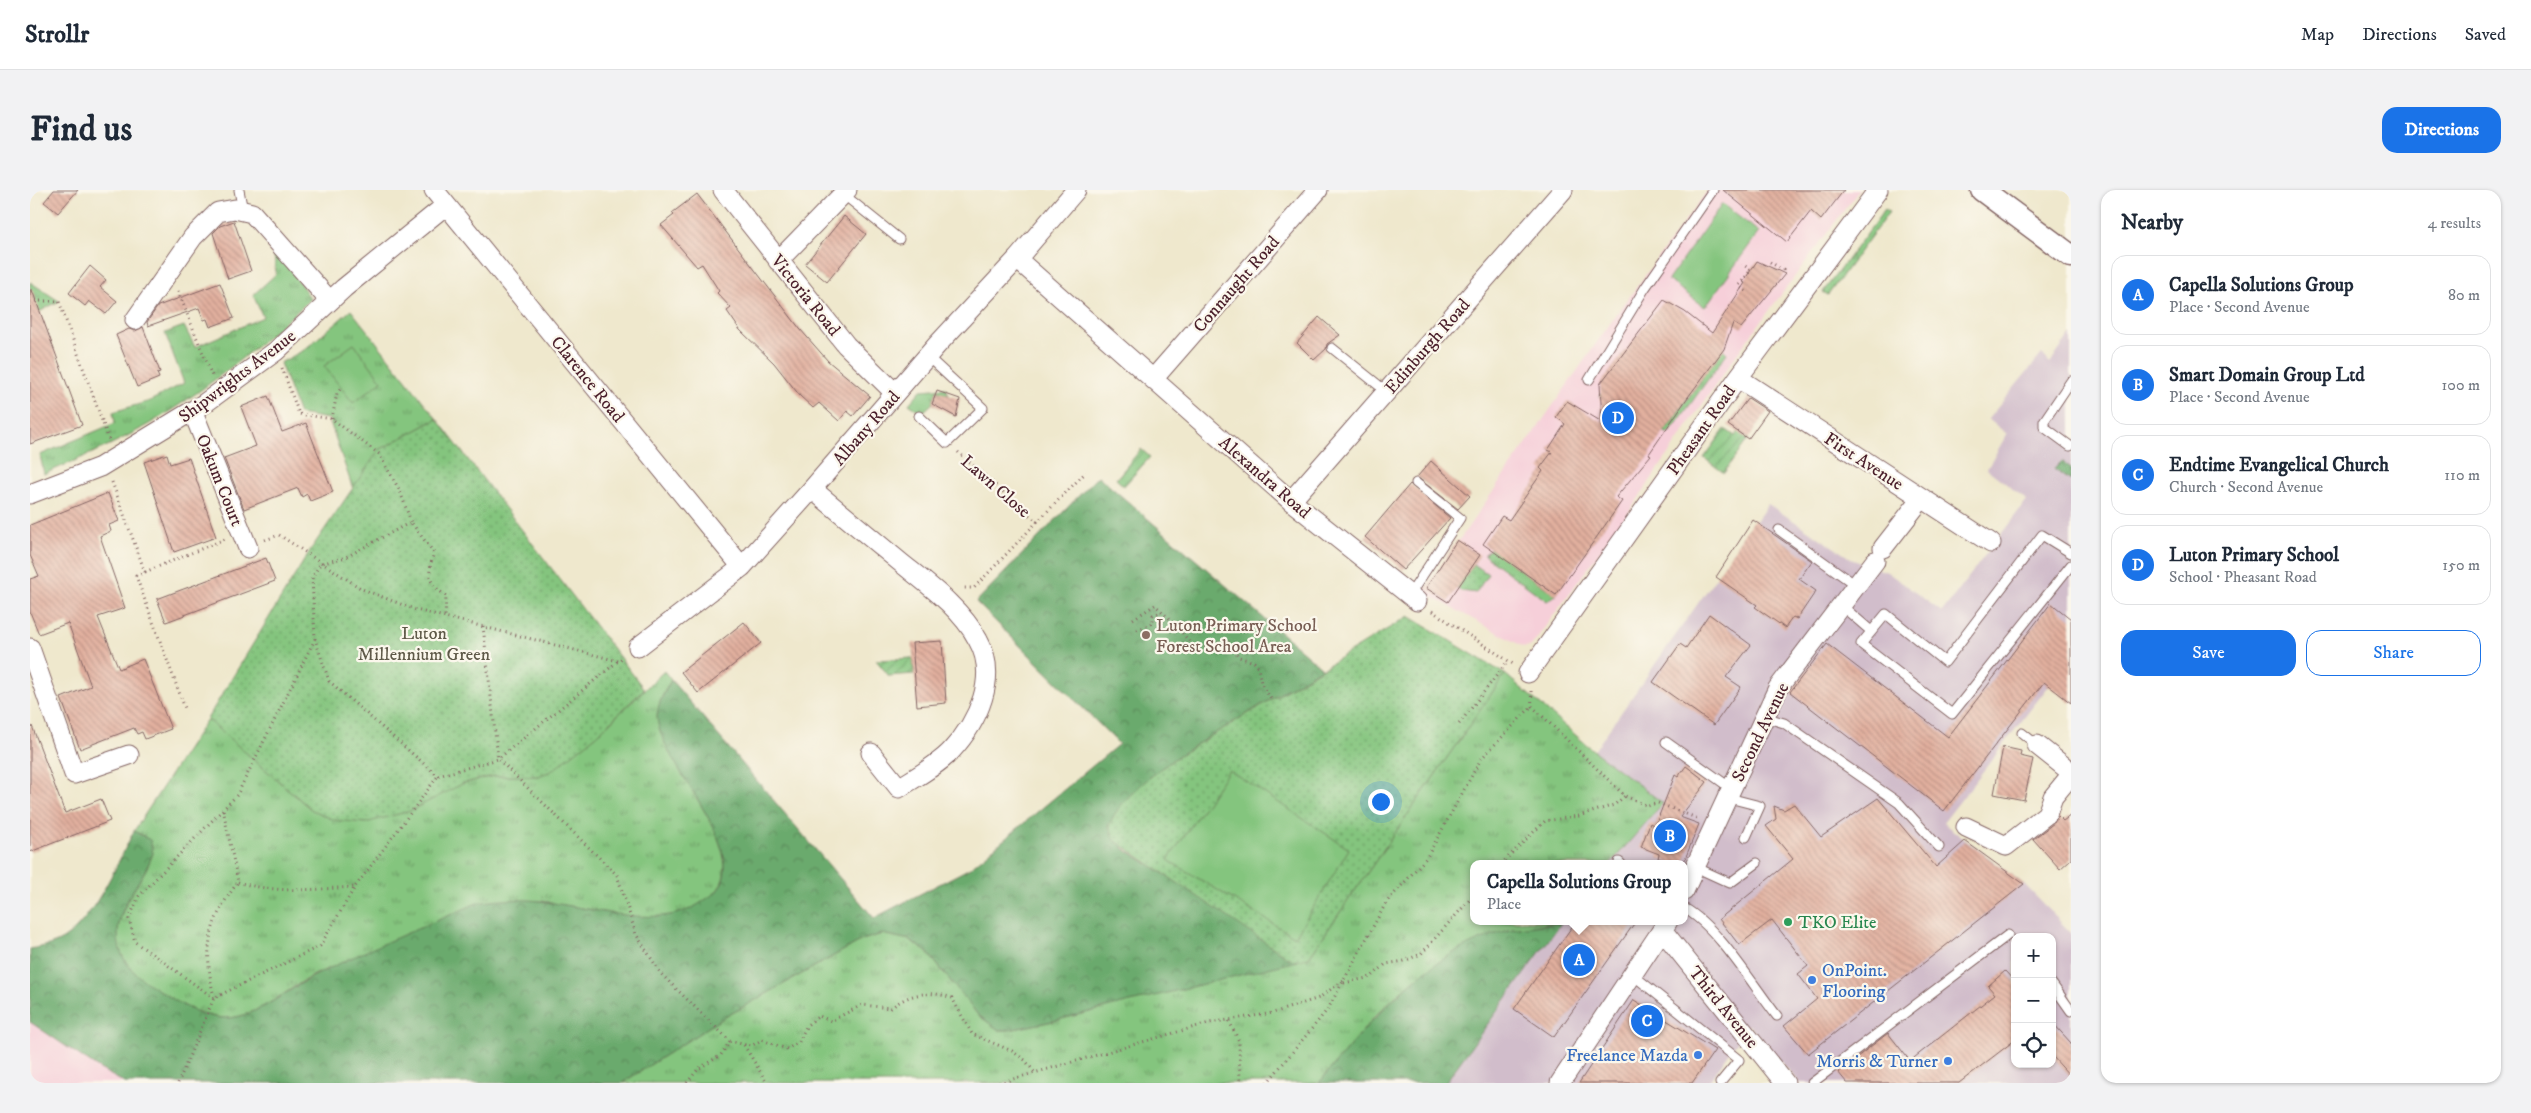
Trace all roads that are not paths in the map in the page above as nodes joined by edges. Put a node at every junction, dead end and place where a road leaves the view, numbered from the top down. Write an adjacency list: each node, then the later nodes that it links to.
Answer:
1 (239, 190): 11 (lane)
2 (723, 190): 15 (street, Victoria Road)
3 (1076, 190): 14 (street, Albany Road)
4 (1318, 190): 20 (street, Connaught Road)
5 (1563, 190): 24 (street, Edinburgh Road)
6 (1713, 190): 22 (lane)
7 (1878, 190): 21 (street, Pheasant Road)
8 (1982, 190): 13 (street)
9 (845, 192): 12 (lane); 15 (street)
10 (440, 197): 16 (street, Shipwrights Avenue); 39 (street, Clarence Road)
11 (243, 211): 16 (street); 17 (street)
12 (899, 239)
13 (2071, 256)
14 (1017, 259): 19 (street, Albany Road); 20 (street, Alexandra Road)
15 (778, 261): 25 (street, Victoria Road)
16 (330, 301): 26 (street, Shipwrights Avenue)
17 (135, 320)
18 (1332, 348): 24 (lane)
19 (927, 356): 25 (street, Albany Road); 27 (lane)
20 (1154, 378): 33 (street, Alexandra Road)
21 (1738, 378): 32 (street, First Avenue); 46 (street, Pheasant Road)
22 (1589, 380)
23 (2071, 381): 28 (lane)
24 (1387, 392): 33 (street, Edinburgh Road)
25 (895, 393): 30 (street, Albany Road)
26 (193, 412): 31 (street, Shipwrights Avenue); 35 (street, Oakum Court)
27 (919, 416)
28 (2070, 446)
29 (1416, 483): 41 (lane)
30 (812, 489): 39 (street, Albany Road); 51 (street)
31 (30, 494)
32 (1922, 498): 36 (street, First Avenue); 40 (street, Second Avenue)
33 (1291, 502): 41 (street, Alexandra Road)
34 (1779, 530): 40 (lane)
35 (245, 543)
36 (1991, 543)
37 (2071, 553): 43 (lane)
38 (2071, 565): 43 (lane)
39 (742, 567): 45 (street, Albany Road)
40 (1857, 586): 42 (street, Second Avenue)
41 (1413, 599)
42 (1842, 606): 43 (lane); 47 (street, Second Avenue)
43 (1871, 631)
44 (30, 648): 52 (street)
45 (638, 648)
46 (1528, 673)
47 (1764, 717): 54 (street, Second Avenue); 57 (lane)
48 (2022, 733): 50 (lane)
49 (1666, 742): 54 (lane)
50 (2037, 745): 53 (street)
51 (870, 753)
52 (128, 755)
53 (2071, 774): 55 (street)
54 (1730, 793): 56 (lane); 59 (street, Second Avenue)
55 (1966, 827)
56 (1746, 837)
57 (1939, 847)
58 (1757, 863): 59 (lane)
59 (1695, 867): 60 (street, Second Avenue)
60 (1688, 882)
61 (1688, 910): 67 (lane)
62 (1666, 926): 64 (street); 70 (street, Third Avenue)
63 (2008, 935): 71 (lane)
64 (1633, 975): 68 (street); 69 (lane)
65 (2056, 990): 66 (lane)
66 (2071, 1011)
67 (1777, 1016)
68 (1560, 1083)
69 (1720, 1083)
70 (1785, 1083)
71 (1812, 1083)

